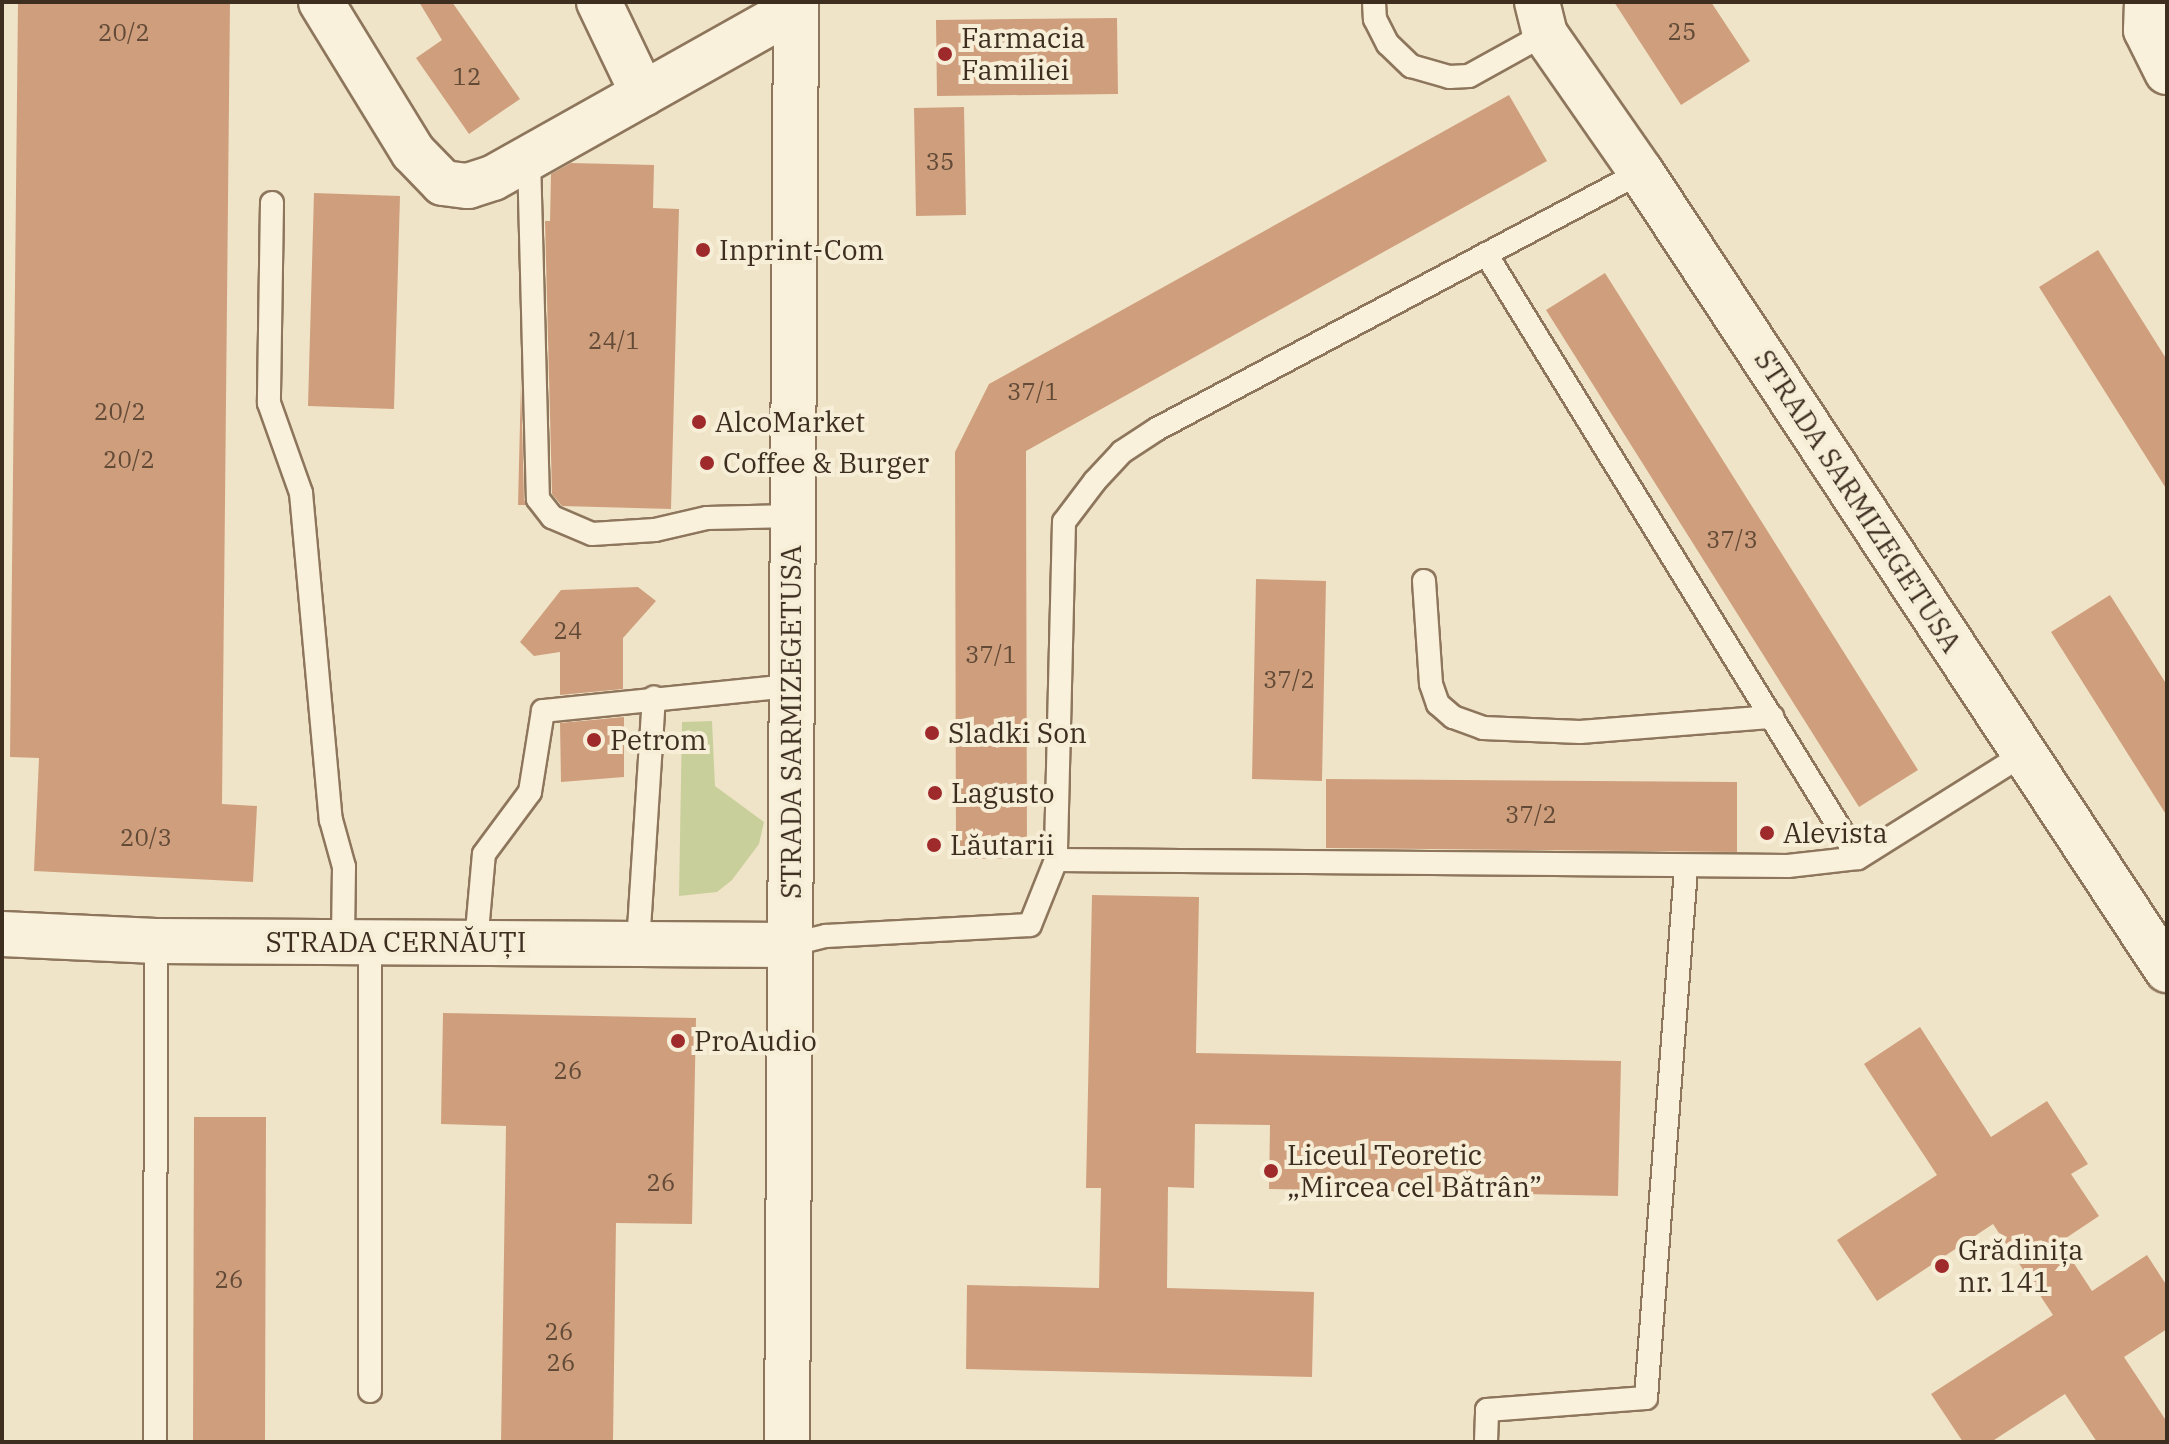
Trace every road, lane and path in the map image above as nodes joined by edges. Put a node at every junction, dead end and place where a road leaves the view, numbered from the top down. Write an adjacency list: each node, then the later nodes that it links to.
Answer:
1 (321, 2): 9 (street)
2 (599, 2): 8 (street)
3 (1374, 2): 6 (lane, STRADA SARMIZEGETUSA)
4 (2147, 2): 7 (street)
5 (796, 5): 8 (street); 13 (street, STRADA SARMIZEGETUSA)
6 (1541, 18): 10 (street, STRADA SARMIZEGETUSA)
7 (2167, 72)
8 (643, 94): 9 (street)
9 (529, 158): 13 (lane)
10 (1641, 172): 12 (lane); 18 (street, STRADA SARMIZEGETUSA)
11 (272, 203): 24 (lane)
12 (1486, 254): 17 (lane); 20 (lane)
13 (792, 516): 15 (street, STRADA SARMIZEGETUSA)
14 (1424, 581): 17 (lane)
15 (791, 686): 16 (lane); 27 (street, STRADA SARMIZEGETUSA)
16 (654, 698): 25 (lane); 26 (lane)
17 (1772, 717): 19 (lane)
18 (2024, 754): 19 (lane); 28 (street, STRADA SARMIZEGETUSA)
19 (1858, 858): 21 (lane)
20 (1056, 860): 21 (lane); 27 (lane)
21 (1686, 869): 32 (lane)
22 (2, 934): 23 (street, STRADA CERNĂUȚI)
23 (156, 941): 24 (street, STRADA CERNĂUȚI); 30 (lane)
24 (357, 941): 25 (street, STRADA CERNĂUȚI); 29 (lane)
25 (476, 943): 26 (street, STRADA CERNĂUȚI)
26 (638, 944): 27 (street, STRADA CERNĂUȚI)
27 (789, 945): 31 (street, STRADA SARMIZEGETUSA)
28 (2165, 964)
29 (370, 1391)
30 (155, 1442)
31 (787, 1442)
32 (1486, 1442)

